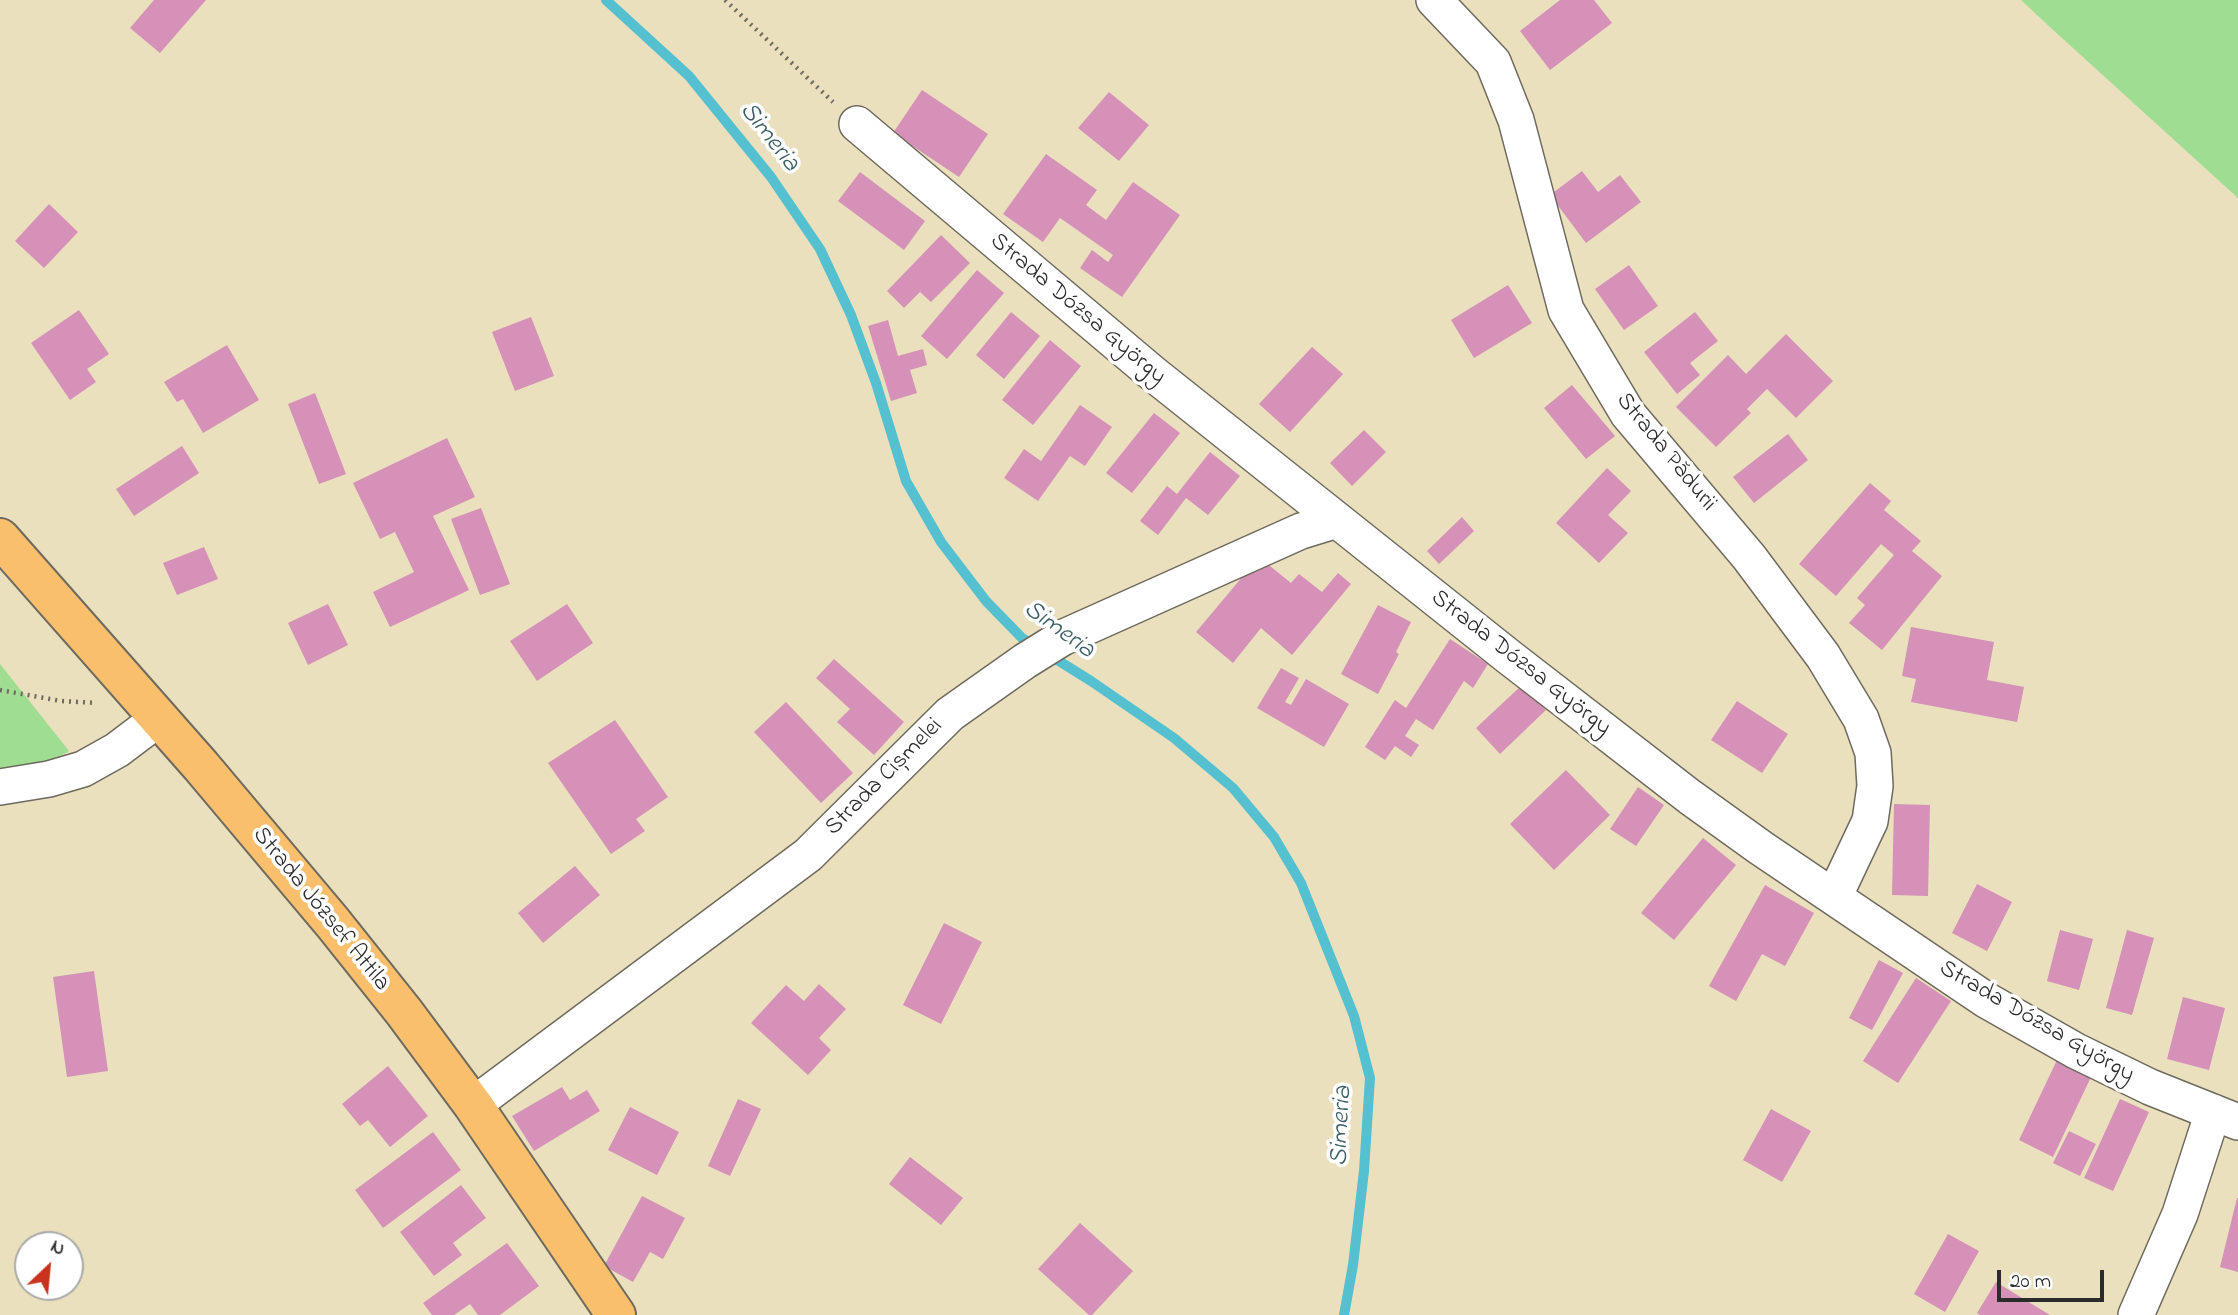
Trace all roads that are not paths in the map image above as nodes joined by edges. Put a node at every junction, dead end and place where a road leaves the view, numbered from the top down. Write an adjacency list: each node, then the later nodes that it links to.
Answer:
1 (1434, 0): 7 (street, Strada Pădurii)
2 (857, 124): 3 (street, Strada Dózsa György)
3 (1337, 520): 7 (street, Strada Dózsa György); 8 (street, Strada Cișmelei)
4 (2, 537): 5 (main road, Strada József Attila)
5 (158, 719): 6 (street); 8 (main road, Strada József Attila)
6 (0, 787)
7 (1834, 897): 9 (street, Strada Dózsa György)
8 (473, 1105): 10 (main road, Strada József Attila)
9 (2225, 1117): 11 (street)
10 (616, 1315)
11 (2136, 1315)

